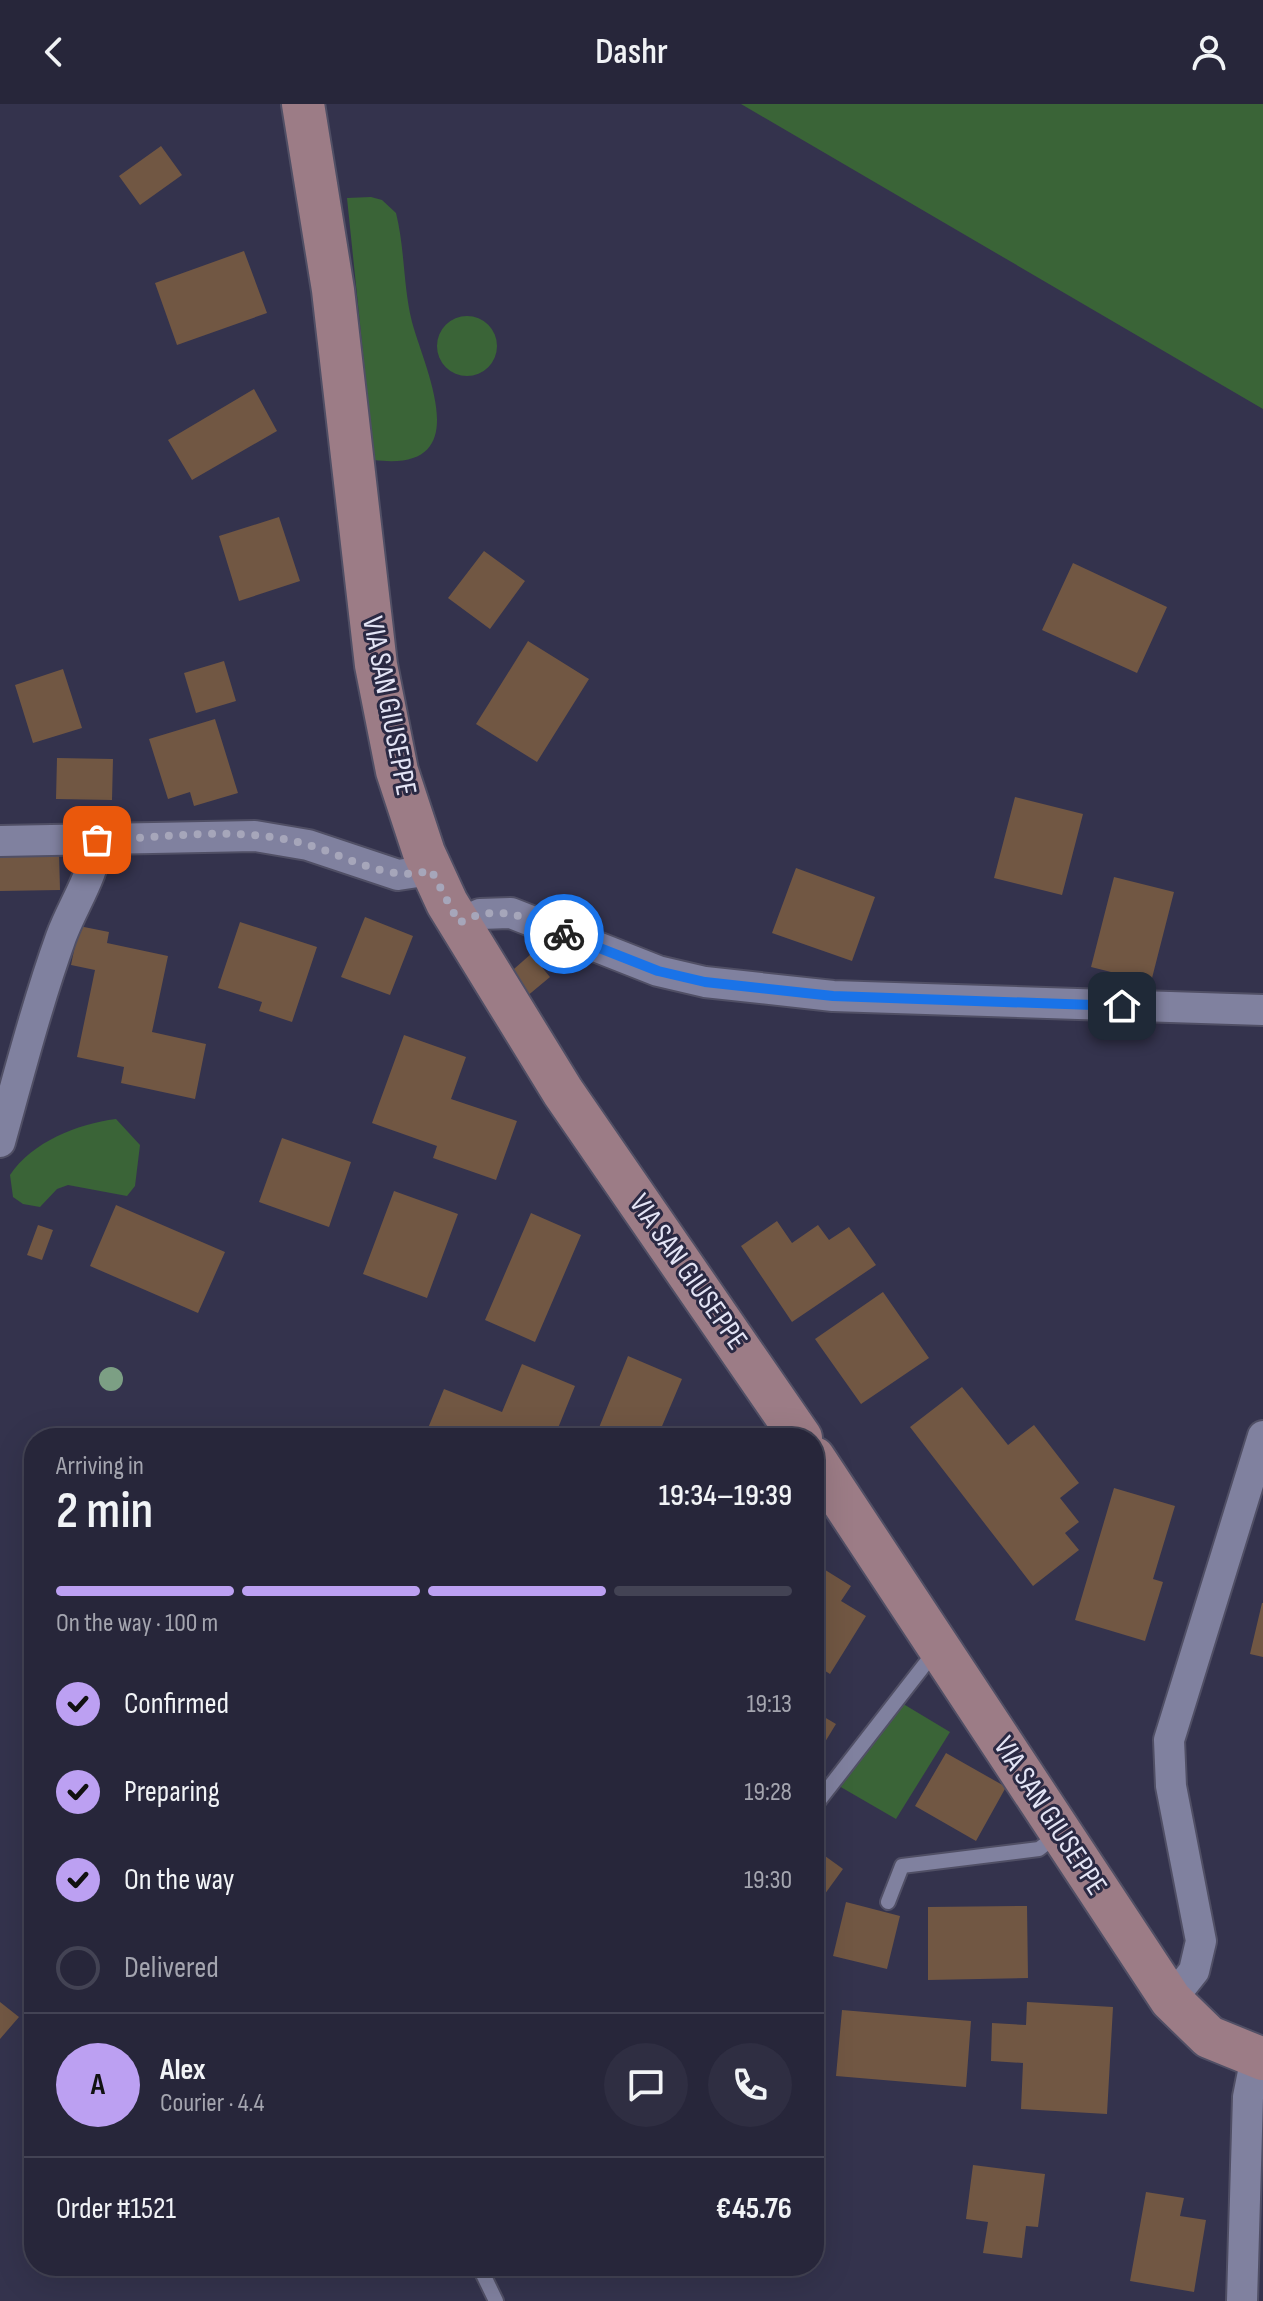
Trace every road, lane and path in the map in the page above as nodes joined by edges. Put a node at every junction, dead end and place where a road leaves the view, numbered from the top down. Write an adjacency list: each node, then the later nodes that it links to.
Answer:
1 (303, 104): 4 (main road, VIA SAN GIUSEPPE)
2 (97, 840): 3 (street); 4 (street); 7 (street)
3 (0, 841)
4 (431, 870): 5 (main road, VIA SAN GIUSEPPE)
5 (459, 923): 6 (street); 8 (main road, VIA SAN GIUSEPPE)
6 (1263, 1010)
7 (0, 1142)
8 (794, 1428)
9 (1263, 1436): 15 (street)
10 (824, 1473): 11 (main road, VIA SAN GIUSEPPE)
11 (939, 1647): 12 (lane); 13 (main road, VIA SAN GIUSEPPE)
12 (824, 1794)
13 (1061, 1833): 14 (lane); 15 (main road, VIA SAN GIUSEPPE)
14 (888, 1902)
15 (1171, 2000): 16 (main road, VIA SAN GIUSEPPE)
16 (1259, 2058): 19 (street)
17 (484, 2276): 18 (lane)
18 (496, 2301)
19 (1242, 2301)

